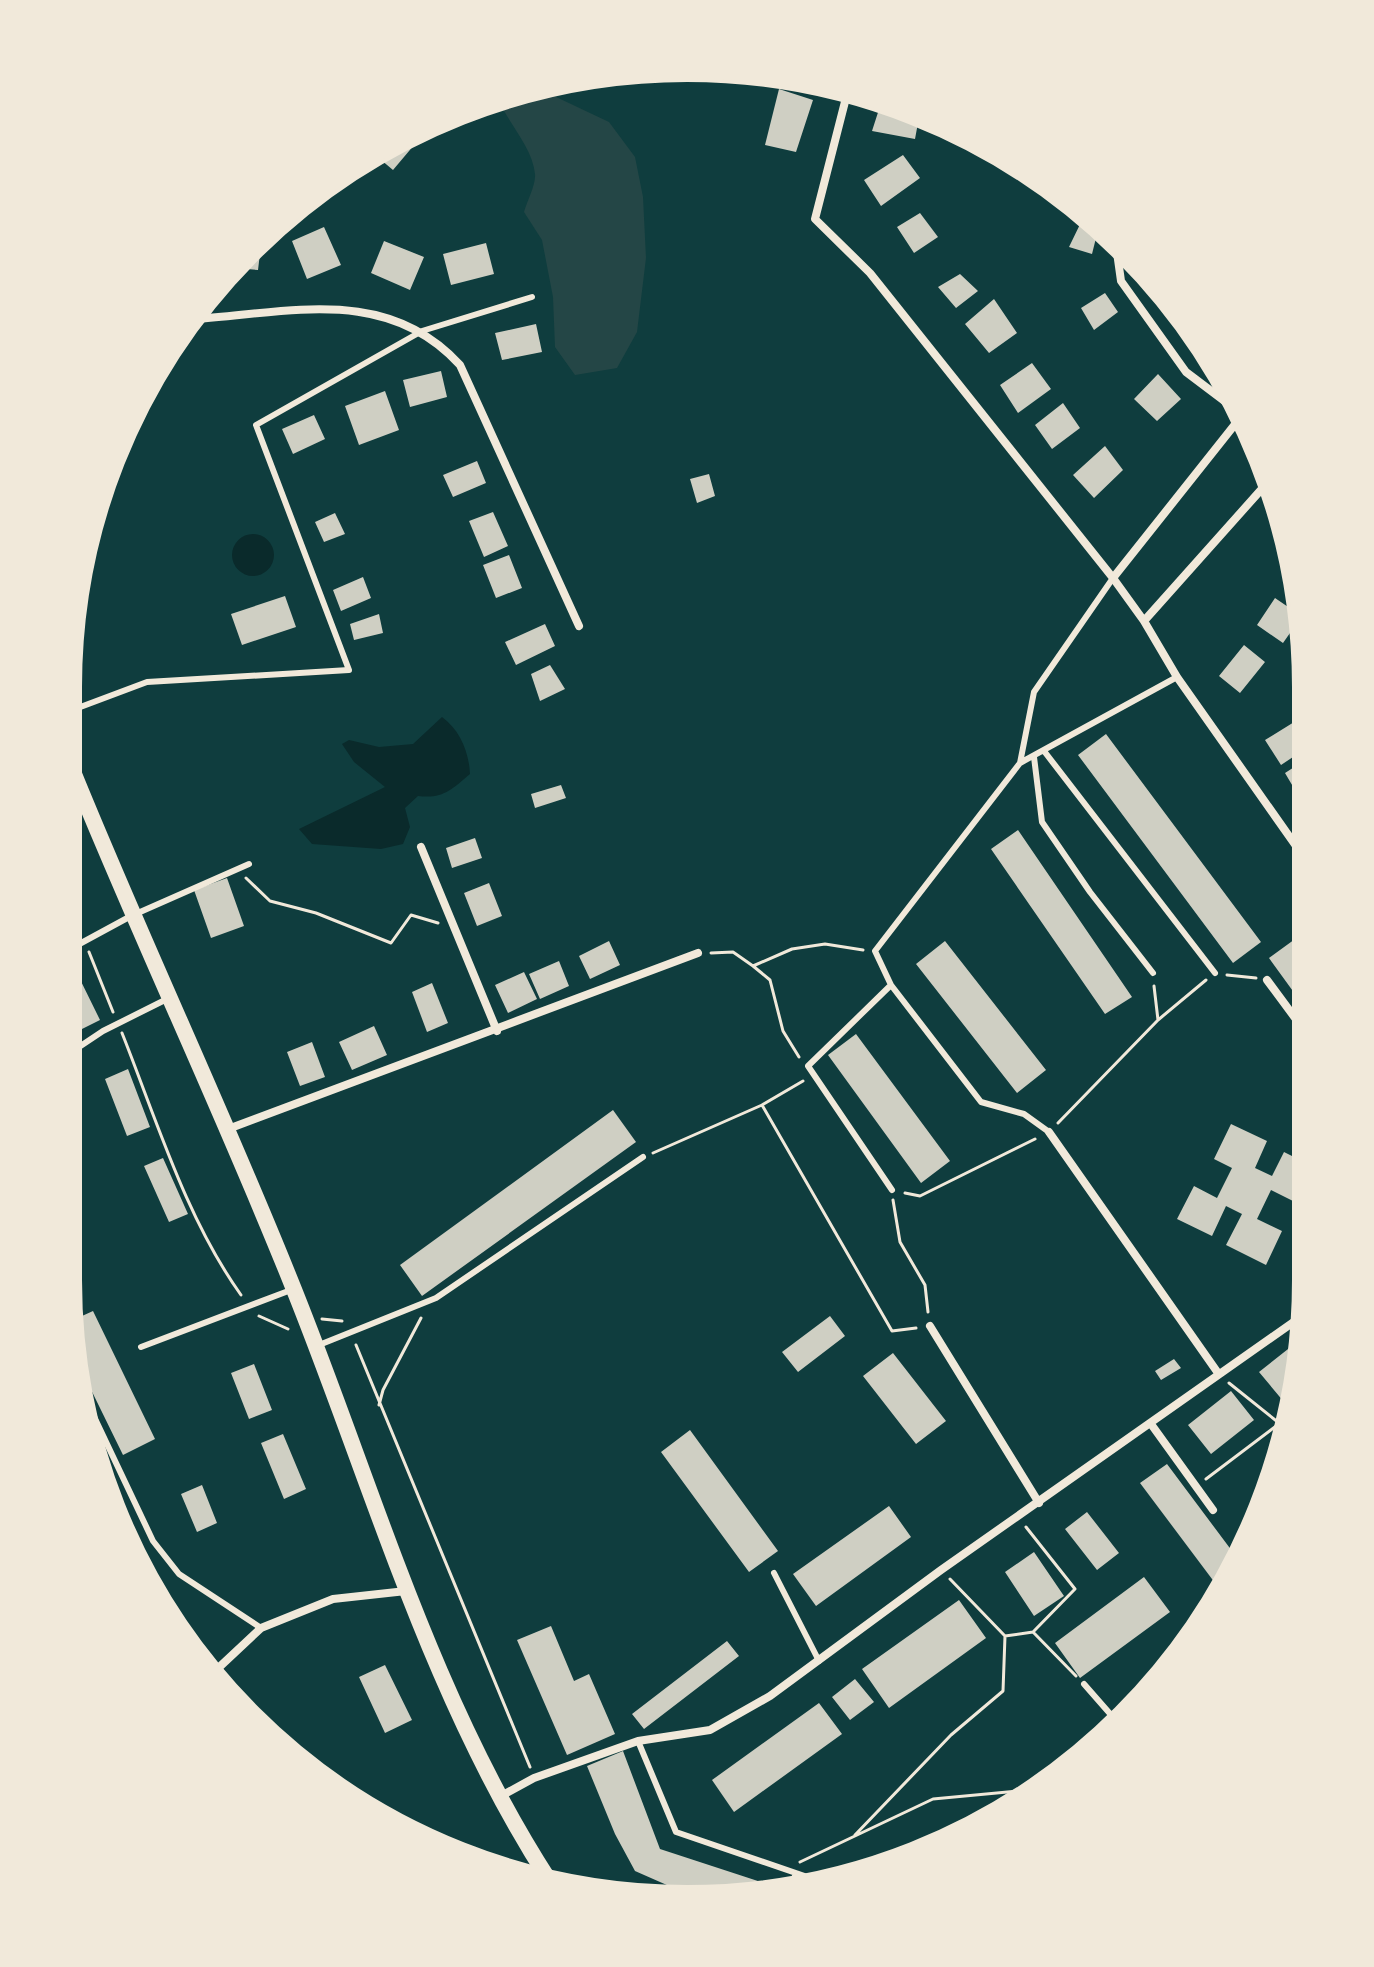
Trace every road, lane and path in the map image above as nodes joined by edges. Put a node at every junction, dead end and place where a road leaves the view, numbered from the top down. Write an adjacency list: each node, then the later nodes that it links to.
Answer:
1 (845, 101): 9 (street)
2 (1118, 260): 6 (street)
3 (532, 297): 5 (lane)
4 (204, 318): 5 (street)
5 (422, 331): 11 (street); 13 (lane)
6 (1219, 396)
7 (1234, 426): 9 (street)
8 (1261, 490): 10 (street)
9 (1113, 578): 10 (street); 16 (lane)
10 (1144, 621): 12 (street)
11 (579, 626)
12 (1177, 677): 14 (lane); 18 (street)
13 (80, 707)
14 (1044, 751): 15 (lane); 31 (lane)
15 (1034, 757): 16 (lane); 30 (lane)
16 (1020, 763): 27 (lane)
17 (80, 789): 22 (main road)
18 (1294, 843)
19 (421, 847): 23 (street)
20 (249, 864): 21 (lane)
21 (236, 869): 22 (lane); 23 (path)
22 (131, 916): 25 (lane); 34 (main road)
23 (453, 928): 38 (street)
24 (80, 929): 25 (path)
25 (85, 941): 26 (lane); 37 (path)
26 (80, 944)
27 (875, 951): 29 (path); 33 (lane)
28 (698, 953): 29 (path); 38 (street)
29 (753, 966): 40 (path)
30 (1153, 973): 36 (path)
31 (1215, 973): 32 (path); 36 (path)
32 (1267, 980): 35 (street)
33 (891, 985): 40 (lane); 44 (lane)
34 (170, 998): 37 (lane); 43 (main road)
35 (1294, 1016)
36 (1158, 1020): 44 (path)
37 (118, 1024): 39 (lane); 49 (path)
38 (497, 1031): 43 (street)
39 (80, 1047)
40 (811, 1061): 41 (lane)
41 (814, 1076): 42 (path); 46 (lane)
42 (762, 1105): 45 (path); 52 (path)
43 (228, 1129): 47 (main road)
44 (1049, 1132): 46 (path); 57 (street)
45 (643, 1157): 48 (lane)
46 (892, 1190): 52 (path)
47 (294, 1289): 49 (lane); 55 (main road)
48 (431, 1300): 54 (lane); 58 (path)
49 (249, 1306): 53 (path); 56 (lane)
50 (321, 1319): 54 (path)
51 (1293, 1322): 57 (street)
52 (930, 1326): 64 (street)
53 (288, 1329)
54 (349, 1332): 55 (lane); 58 (path)
55 (316, 1346): 69 (main road)
56 (141, 1347)
57 (1218, 1373): 59 (path); 60 (street)
58 (379, 1405): 78 (path)
59 (1277, 1421)
60 (1151, 1424): 63 (street); 64 (street)
61 (98, 1426): 70 (lane)
62 (1276, 1426): 63 (path)
63 (1197, 1486): 65 (street)
64 (1039, 1503): 67 (street)
65 (1213, 1510)
66 (1023, 1523): 71 (path)
67 (941, 1570): 72 (path); 73 (street)
68 (774, 1573): 73 (lane)
69 (406, 1591): 70 (street); 80 (main road)
70 (261, 1628): 74 (street)
71 (1033, 1632): 72 (path); 75 (path)
72 (1005, 1636): 81 (path)
73 (819, 1661): 77 (street)
74 (220, 1667)
75 (1084, 1684): 76 (lane)
76 (1110, 1714)
77 (638, 1741): 78 (street); 83 (lane)
78 (534, 1778): 80 (street)
79 (1014, 1791): 81 (path)
80 (499, 1797): 82 (main road)
81 (855, 1835): 83 (path)
82 (542, 1869)
83 (796, 1873): 84 (lane); 85 (lane)
84 (803, 1875)
85 (795, 1877)

